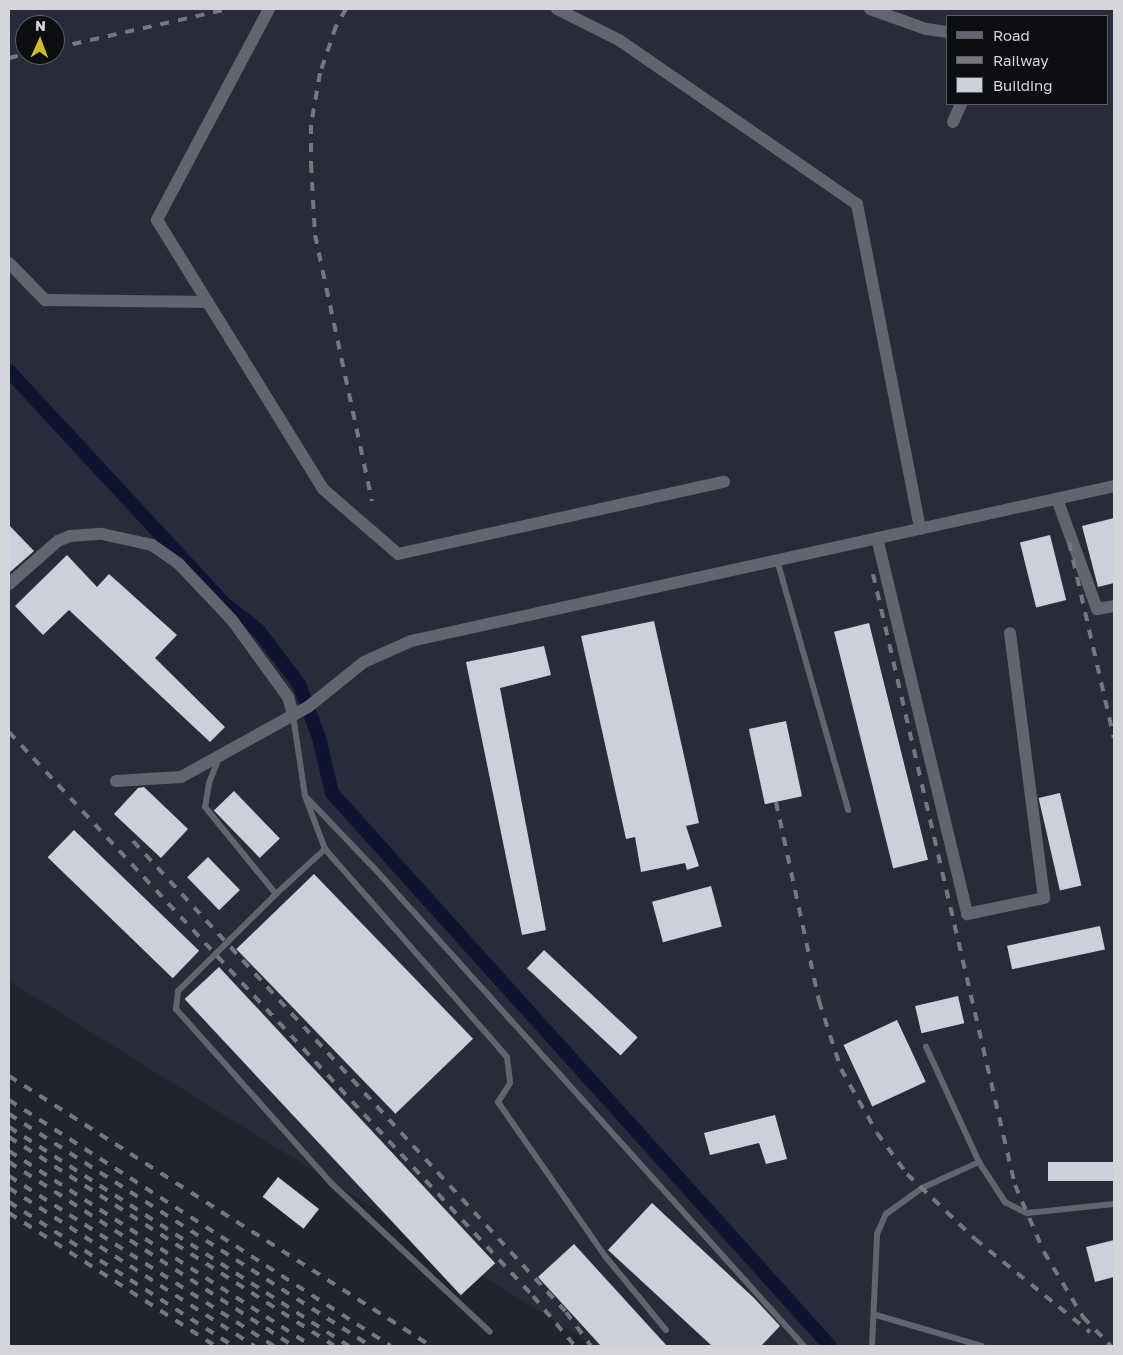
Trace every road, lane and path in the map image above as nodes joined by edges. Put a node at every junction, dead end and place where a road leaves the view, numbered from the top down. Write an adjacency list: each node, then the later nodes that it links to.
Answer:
1 (269, 9): 8 (street)
2 (557, 9): 12 (street)
3 (870, 9): 4 (street)
4 (946, 32)
5 (961, 105): 6 (street)
6 (953, 122)
7 (9, 263): 8 (street)
8 (208, 302): 9 (street)
9 (724, 482)
10 (1114, 486): 11 (street)
11 (1057, 499): 12 (street); 16 (street)
12 (920, 529): 13 (street)
13 (877, 538): 14 (street); 17 (street)
14 (778, 560): 18 (street); 22 (lane)
15 (9, 584): 18 (street)
16 (1114, 606)
17 (1010, 633)
18 (293, 715): 19 (street); 21 (lane)
19 (221, 754): 20 (street); 24 (lane)
20 (116, 781)
21 (305, 796): 23 (lane); 31 (lane)
22 (848, 810)
23 (324, 848): 24 (lane); 29 (lane)
24 (276, 894): 30 (lane)
25 (926, 1047): 26 (lane)
26 (979, 1162): 27 (lane); 28 (lane)
27 (1114, 1204)
28 (876, 1315): 32 (lane); 33 (lane)
29 (666, 1330)
30 (490, 1332)
31 (804, 1346)
32 (872, 1346)
33 (982, 1346)

